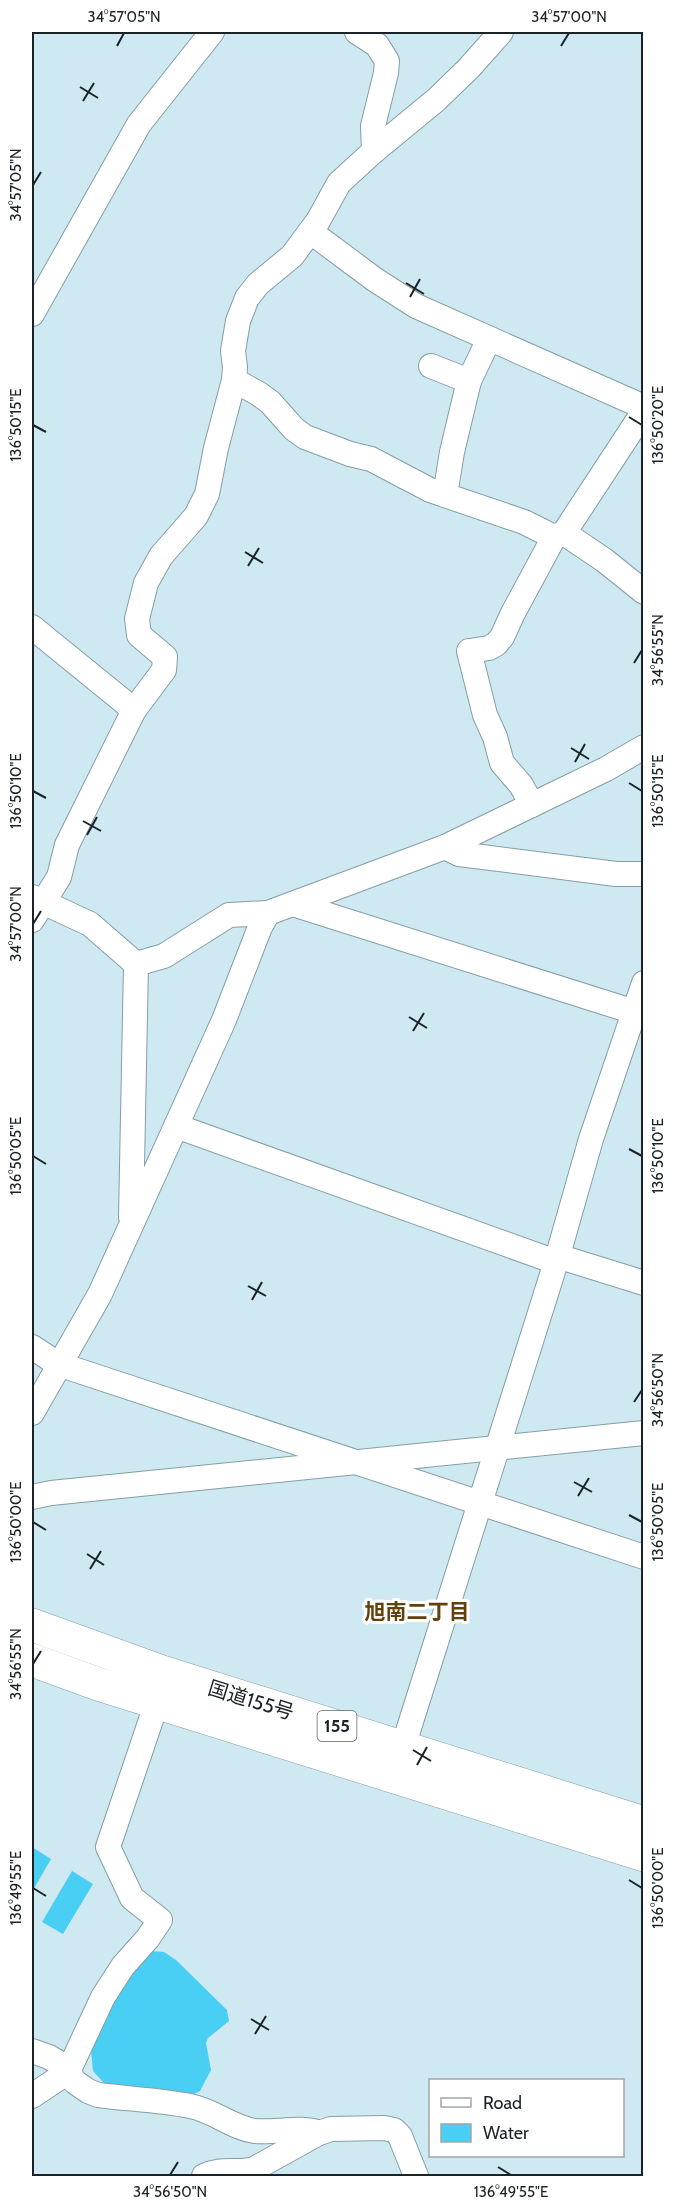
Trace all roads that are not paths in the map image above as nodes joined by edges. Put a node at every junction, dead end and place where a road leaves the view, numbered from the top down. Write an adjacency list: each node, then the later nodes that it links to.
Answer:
1 (212, 32): 6 (street)
2 (357, 32): 4 (street)
3 (501, 32): 4 (street)
4 (374, 151): 5 (street)
5 (311, 232): 7 (street); 9 (street)
6 (32, 314)
7 (489, 339): 10 (street); 11 (street)
8 (431, 366): 10 (street)
9 (234, 380): 12 (street); 16 (street)
10 (469, 381): 12 (street)
11 (644, 409): 13 (street)
12 (445, 495): 13 (street)
13 (559, 535): 14 (street); 18 (street)
14 (644, 592)
15 (33, 632): 16 (street)
16 (134, 710): 22 (street)
17 (644, 747): 18 (street)
18 (532, 805): 19 (street)
19 (445, 847): 20 (street); 21 (street)
20 (644, 874)
21 (293, 904): 23 (street); 26 (street)
22 (35, 906): 24 (street)
23 (268, 913): 24 (street); 27 (street)
24 (136, 964): 28 (street)
25 (644, 983): 26 (street)
26 (639, 1014): 29 (street)
27 (176, 1126): 28 (street); 29 (street)
28 (130, 1228): 32 (street)
29 (557, 1259): 30 (street); 35 (street)
30 (644, 1283)
31 (32, 1347): 32 (street)
32 (58, 1364): 33 (street); 36 (street)
33 (32, 1413)
34 (644, 1433): 35 (street)
35 (497, 1447): 36 (street); 38 (street)
36 (349, 1461): 37 (street); 38 (street)
37 (32, 1497)
38 (479, 1502): 39 (street); 43 (street)
39 (644, 1557)
40 (32, 1625): 43 (highway, 国道155号 / 155)
41 (32, 1660): 42 (highway, 国道155号 / 155)
42 (157, 1702): 45 (highway, 国道155号 / 155); 47 (street)
43 (403, 1747): 44 (highway, 国道155号 / 155)
44 (644, 1823)
45 (644, 1855)
46 (32, 2051): 47 (street)
47 (68, 2072): 48 (street); 49 (street)
48 (32, 2096)
49 (319, 2133): 50 (street); 51 (street)
50 (204, 2176)
51 (416, 2176)

